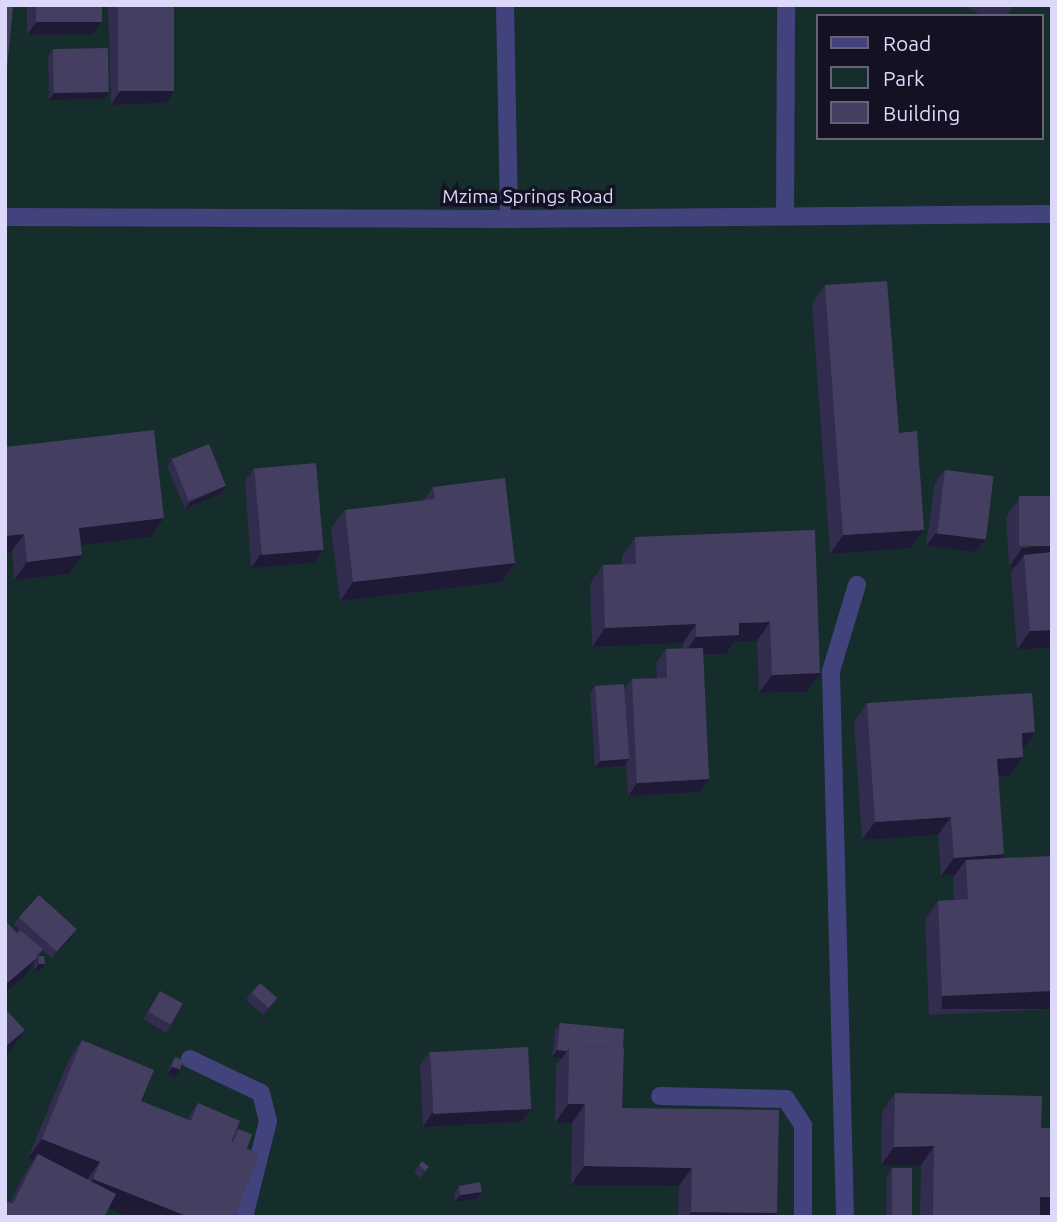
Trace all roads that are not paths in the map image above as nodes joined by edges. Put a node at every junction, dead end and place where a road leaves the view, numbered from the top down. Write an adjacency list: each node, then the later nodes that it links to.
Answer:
1 (505, 5): 6 (street)
2 (786, 5): 4 (street)
3 (1052, 214): 4 (street, Mzima Springs Road)
4 (785, 215): 6 (street, Mzima Springs Road)
5 (5, 217): 6 (street, Mzima Springs Road)
6 (509, 219)
7 (857, 585): 12 (street)
8 (190, 1059): 10 (street)
9 (660, 1096): 11 (street)
10 (244, 1217)
11 (803, 1217)
12 (845, 1217)

